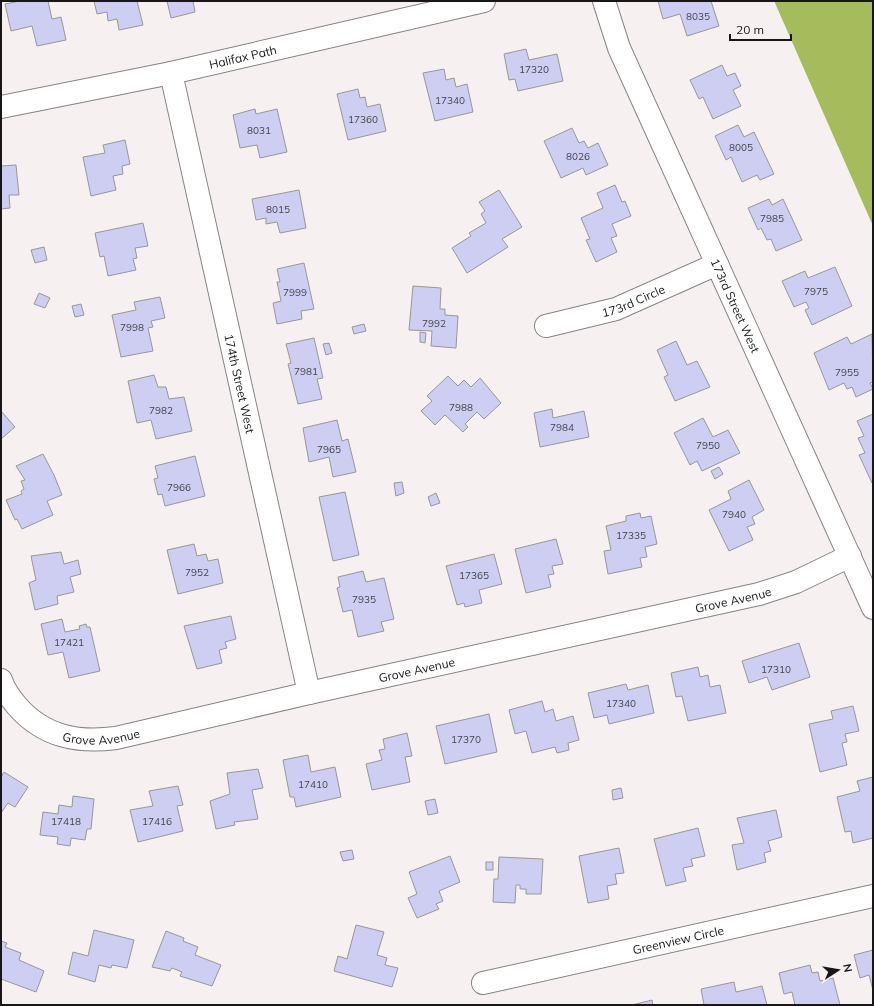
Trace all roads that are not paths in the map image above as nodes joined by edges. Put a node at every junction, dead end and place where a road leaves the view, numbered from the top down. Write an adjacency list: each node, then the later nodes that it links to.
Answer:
1 (484, 1): 3 (street, Halifax Path)
2 (604, 1): 5 (street, 173rd Street West)
3 (171, 73): 4 (street, Halifax Path); 10 (street, 174th Street West)
4 (1, 107)
5 (717, 264): 6 (street, 173rd Circle); 7 (street, 173rd Street West)
6 (546, 326)
7 (850, 556): 8 (street, 173rd Street West); 10 (street, Grove Avenue)
8 (873, 608)
9 (1, 680): 10 (street, Grove Avenue)
10 (309, 693)
11 (873, 896): 12 (street, Greenview Circle)
12 (483, 983)

